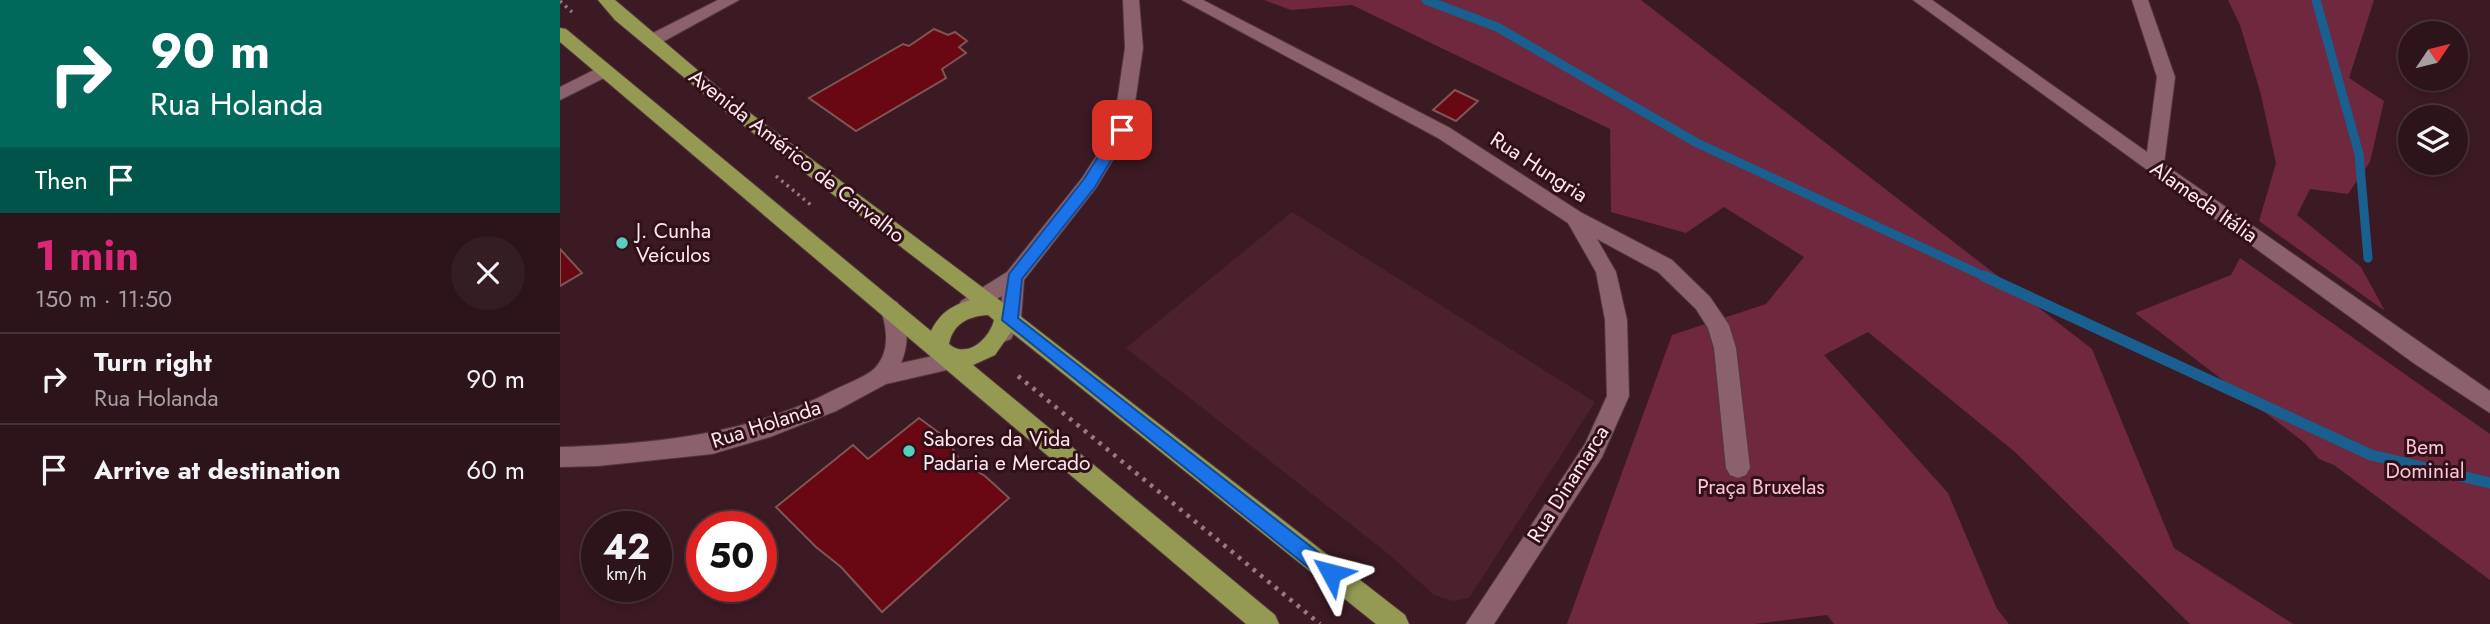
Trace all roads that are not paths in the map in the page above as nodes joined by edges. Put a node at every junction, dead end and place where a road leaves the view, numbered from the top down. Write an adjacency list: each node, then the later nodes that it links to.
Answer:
1 (606, 0): 8 (main road, Avenida Américo de Carvalho)
2 (731, 0): 8 (street)
3 (1131, 0): 13 (street)
4 (1190, 0): 12 (street, Rua Hungria)
5 (1921, 0): 11 (street, Alameda Itália)
6 (2140, 0): 11 (street)
7 (560, 33): 9 (main road)
8 (651, 41): 15 (main road, Avenida Américo de Carvalho)
9 (604, 71): 10 (street); 14 (main road)
10 (560, 94)
11 (2154, 167): 18 (street, Alameda Itália)
12 (1575, 218): 20 (street, Rua Hungria); 21 (street, Rua Dinamarca)
13 (1014, 278): 15 (street); 15 (street)
14 (890, 308): 16 (main road); 17 (street)
15 (998, 315): 16 (main road); 16 (main road); 23 (main road, Avenida Américo de Carvalho)
16 (952, 355): 17 (street, Rua Holanda); 22 (main road)
17 (881, 376): 19 (street, Rua Holanda)
18 (2489, 402)
19 (560, 457)
20 (1738, 468)
21 (1477, 623)
22 (1266, 624)
23 (1396, 624)

